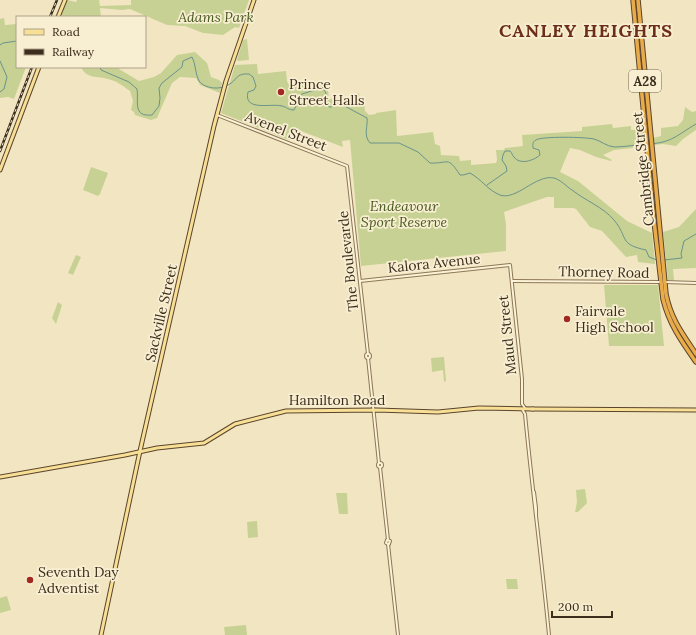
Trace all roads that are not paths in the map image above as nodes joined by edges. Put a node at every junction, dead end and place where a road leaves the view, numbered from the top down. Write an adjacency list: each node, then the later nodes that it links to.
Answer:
1 (65, 0): 5 (main road)
2 (254, 0): 7 (main road, Sackville Street)
3 (633, 0): 8 (highway, Cambridge Street / A28)
4 (638, 0): 8 (highway, Cambridge Street / A28)
5 (58, 16)
6 (39, 68): 10 (main road)
7 (217, 115): 9 (street, Avenel Street); 22 (main road, Sackville Street)
8 (649, 142): 14 (highway, Cambridge Street / A28)
9 (347, 166): 12 (street, The Boulevarde)
10 (0, 170)
11 (510, 265): 12 (street, Kalora Avenue); 13 (street, Maud Street)
12 (360, 280): 19 (street, The Boulevarde)
13 (512, 281): 14 (street, Thorney Road); 18 (street, Maud Street)
14 (663, 282): 15 (street, Thorney Road); 16 (highway, A28); 17 (highway, A28)
15 (696, 283)
16 (696, 354)
17 (696, 362)
18 (522, 409): 19 (main road, Hamilton Road); 20 (main road, Hamilton Road); 21 (street, Maud Street); 21 (street)
19 (374, 410): 23 (main road, Hamilton Road); 27 (street)
20 (696, 410)
21 (525, 414): 28 (street)
22 (143, 442): 23 (main road); 24 (main road, Sackville Street)
23 (157, 448): 24 (main road, Hamilton Road)
24 (140, 452): 25 (main road, Hamilton Road); 26 (main road, Sackville Street)
25 (0, 477)
26 (101, 635)
27 (398, 635)
28 (549, 635)

